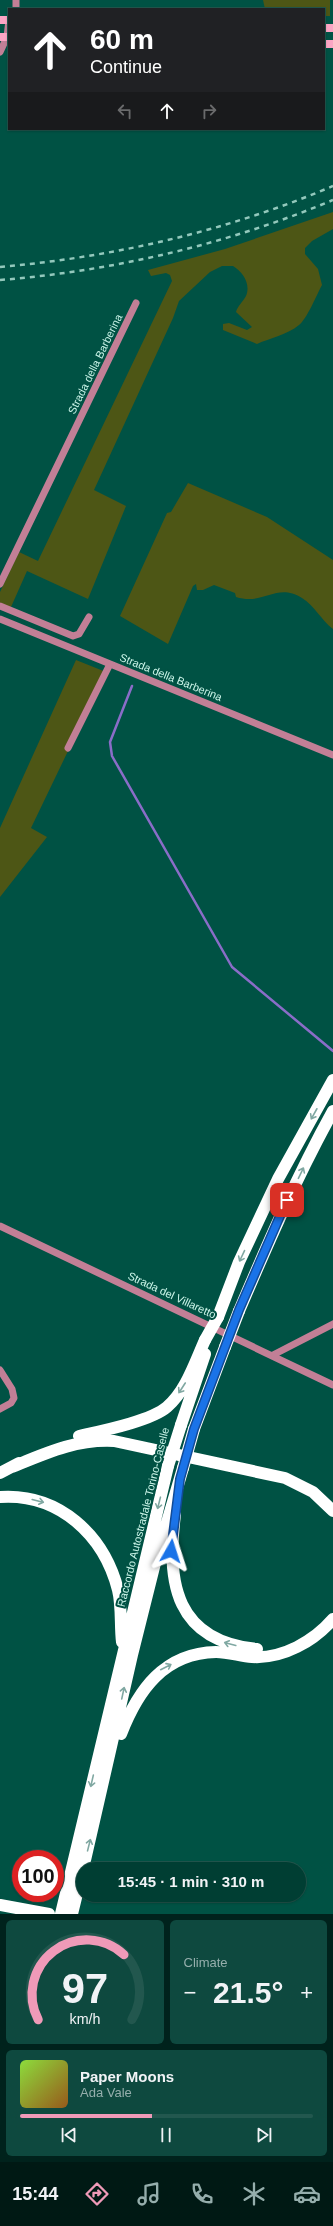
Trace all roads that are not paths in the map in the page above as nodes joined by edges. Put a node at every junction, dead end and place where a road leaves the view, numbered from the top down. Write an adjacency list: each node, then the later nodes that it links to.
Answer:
1 (8, 24): 2 (street)
2 (5, 37): 3 (street)
3 (0, 52)
4 (136, 303): 5 (street, Strada della Barberina)
5 (0, 584)
6 (0, 606): 7 (street)
7 (89, 617)
8 (0, 619): 9 (street, Strada della Barberina)
9 (110, 664): 10 (street); 11 (street, Strada della Barberina)
10 (68, 748)
11 (333, 755)
12 (333, 1080): 16 (highway, Raccordo Autostradale Torino-Caselle, one-way to 16, bridge)
13 (333, 1111): 22 (highway, Raccordo Autostradale Torino-Caselle, one-way to 13, bridge)
14 (0, 1226): 17 (street, Strada del Villaretto)
15 (333, 1324): 17 (street)
16 (207, 1341): 21 (highway, one-way to 21); 28 (highway, Raccordo Autostradale Torino-Caselle, one-way to 28, bridge)
17 (273, 1355): 19 (street, Strada del Villaretto)
18 (0, 1370): 20 (street)
19 (333, 1386)
20 (0, 1409)
21 (12, 1467): 23 (highway); 25 (highway)
22 (181, 1473): 27 (highway, one-way to 22); 29 (highway, Raccordo Autostradale Torino-Caselle, one-way to 22)
23 (0, 1474)
24 (0, 1497): 28 (highway, one-way to 28)
25 (333, 1512)
26 (333, 1619): 27 (highway)
27 (296, 1646): 29 (highway, one-way to 27)
28 (123, 1652): 30 (highway, Raccordo Autostradale Torino-Caselle, one-way to 30)
29 (103, 1786): 31 (highway, Raccordo Autostradale Torino-Caselle, one-way to 29)
30 (82, 1862)
31 (82, 1862)
32 (76, 1878): 36 (highway, Raccordo Autostradale Torino-Caselle)
33 (76, 1893): 37 (highway, Raccordo Autostradale Torino-Caselle)
34 (0, 1905): 35 (highway)
35 (49, 1914)
36 (61, 1914)
37 (72, 1914)

